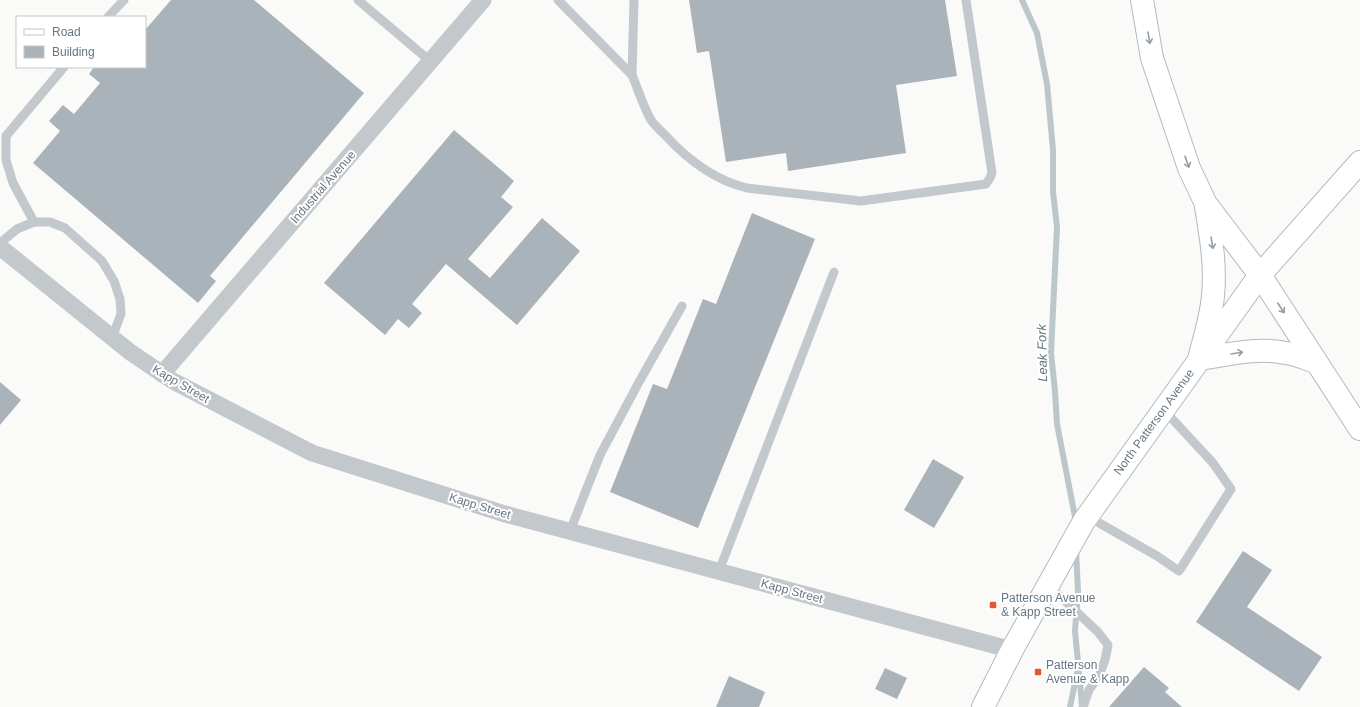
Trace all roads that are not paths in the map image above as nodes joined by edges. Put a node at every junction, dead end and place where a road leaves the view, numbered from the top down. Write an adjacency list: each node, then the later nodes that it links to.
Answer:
1 (124, 0): 8 (lane)
2 (358, 0): 9 (lane)
3 (483, 0): 9 (street, Industrial Avenue)
4 (558, 0): 11 (lane)
5 (634, 0): 11 (lane)
6 (966, 0): 11 (lane)
7 (1142, 0): 13 (main road, one-way to 13)
8 (109, 16)
9 (430, 61): 23 (street, Industrial Avenue)
10 (63, 68): 14 (lane)
11 (632, 75)
12 (1360, 162): 18 (main road, North Patterson Avenue)
13 (1206, 204): 18 (main road); 21 (main road, one-way to 21)
14 (34, 222): 15 (lane); 20 (lane)
15 (0, 243)
16 (0, 247): 20 (street, Kapp Street)
17 (834, 272): 28 (lane)
18 (1260, 275): 21 (main road, North Patterson Avenue); 22 (main road, one-way to 22)
19 (682, 306): 27 (lane)
20 (112, 338): 23 (street, Kapp Street)
21 (1199, 359): 22 (main road, one-way to 22); 24 (main road, North Patterson Avenue)
22 (1316, 362): 25 (main road)
23 (162, 374): 27 (street, Kapp Street)
24 (1163, 409): 26 (main road, North Patterson Avenue); 26 (lane)
25 (1360, 429)
26 (1087, 516): 29 (main road, North Patterson Avenue)
27 (570, 531): 28 (street, Kapp Street)
28 (719, 571): 30 (street, Kapp Street)
29 (1048, 585): 30 (main road, North Patterson Avenue); 32 (lane)
30 (1012, 650): 31 (main road, North Patterson Avenue)
31 (984, 707)
32 (1083, 707)

